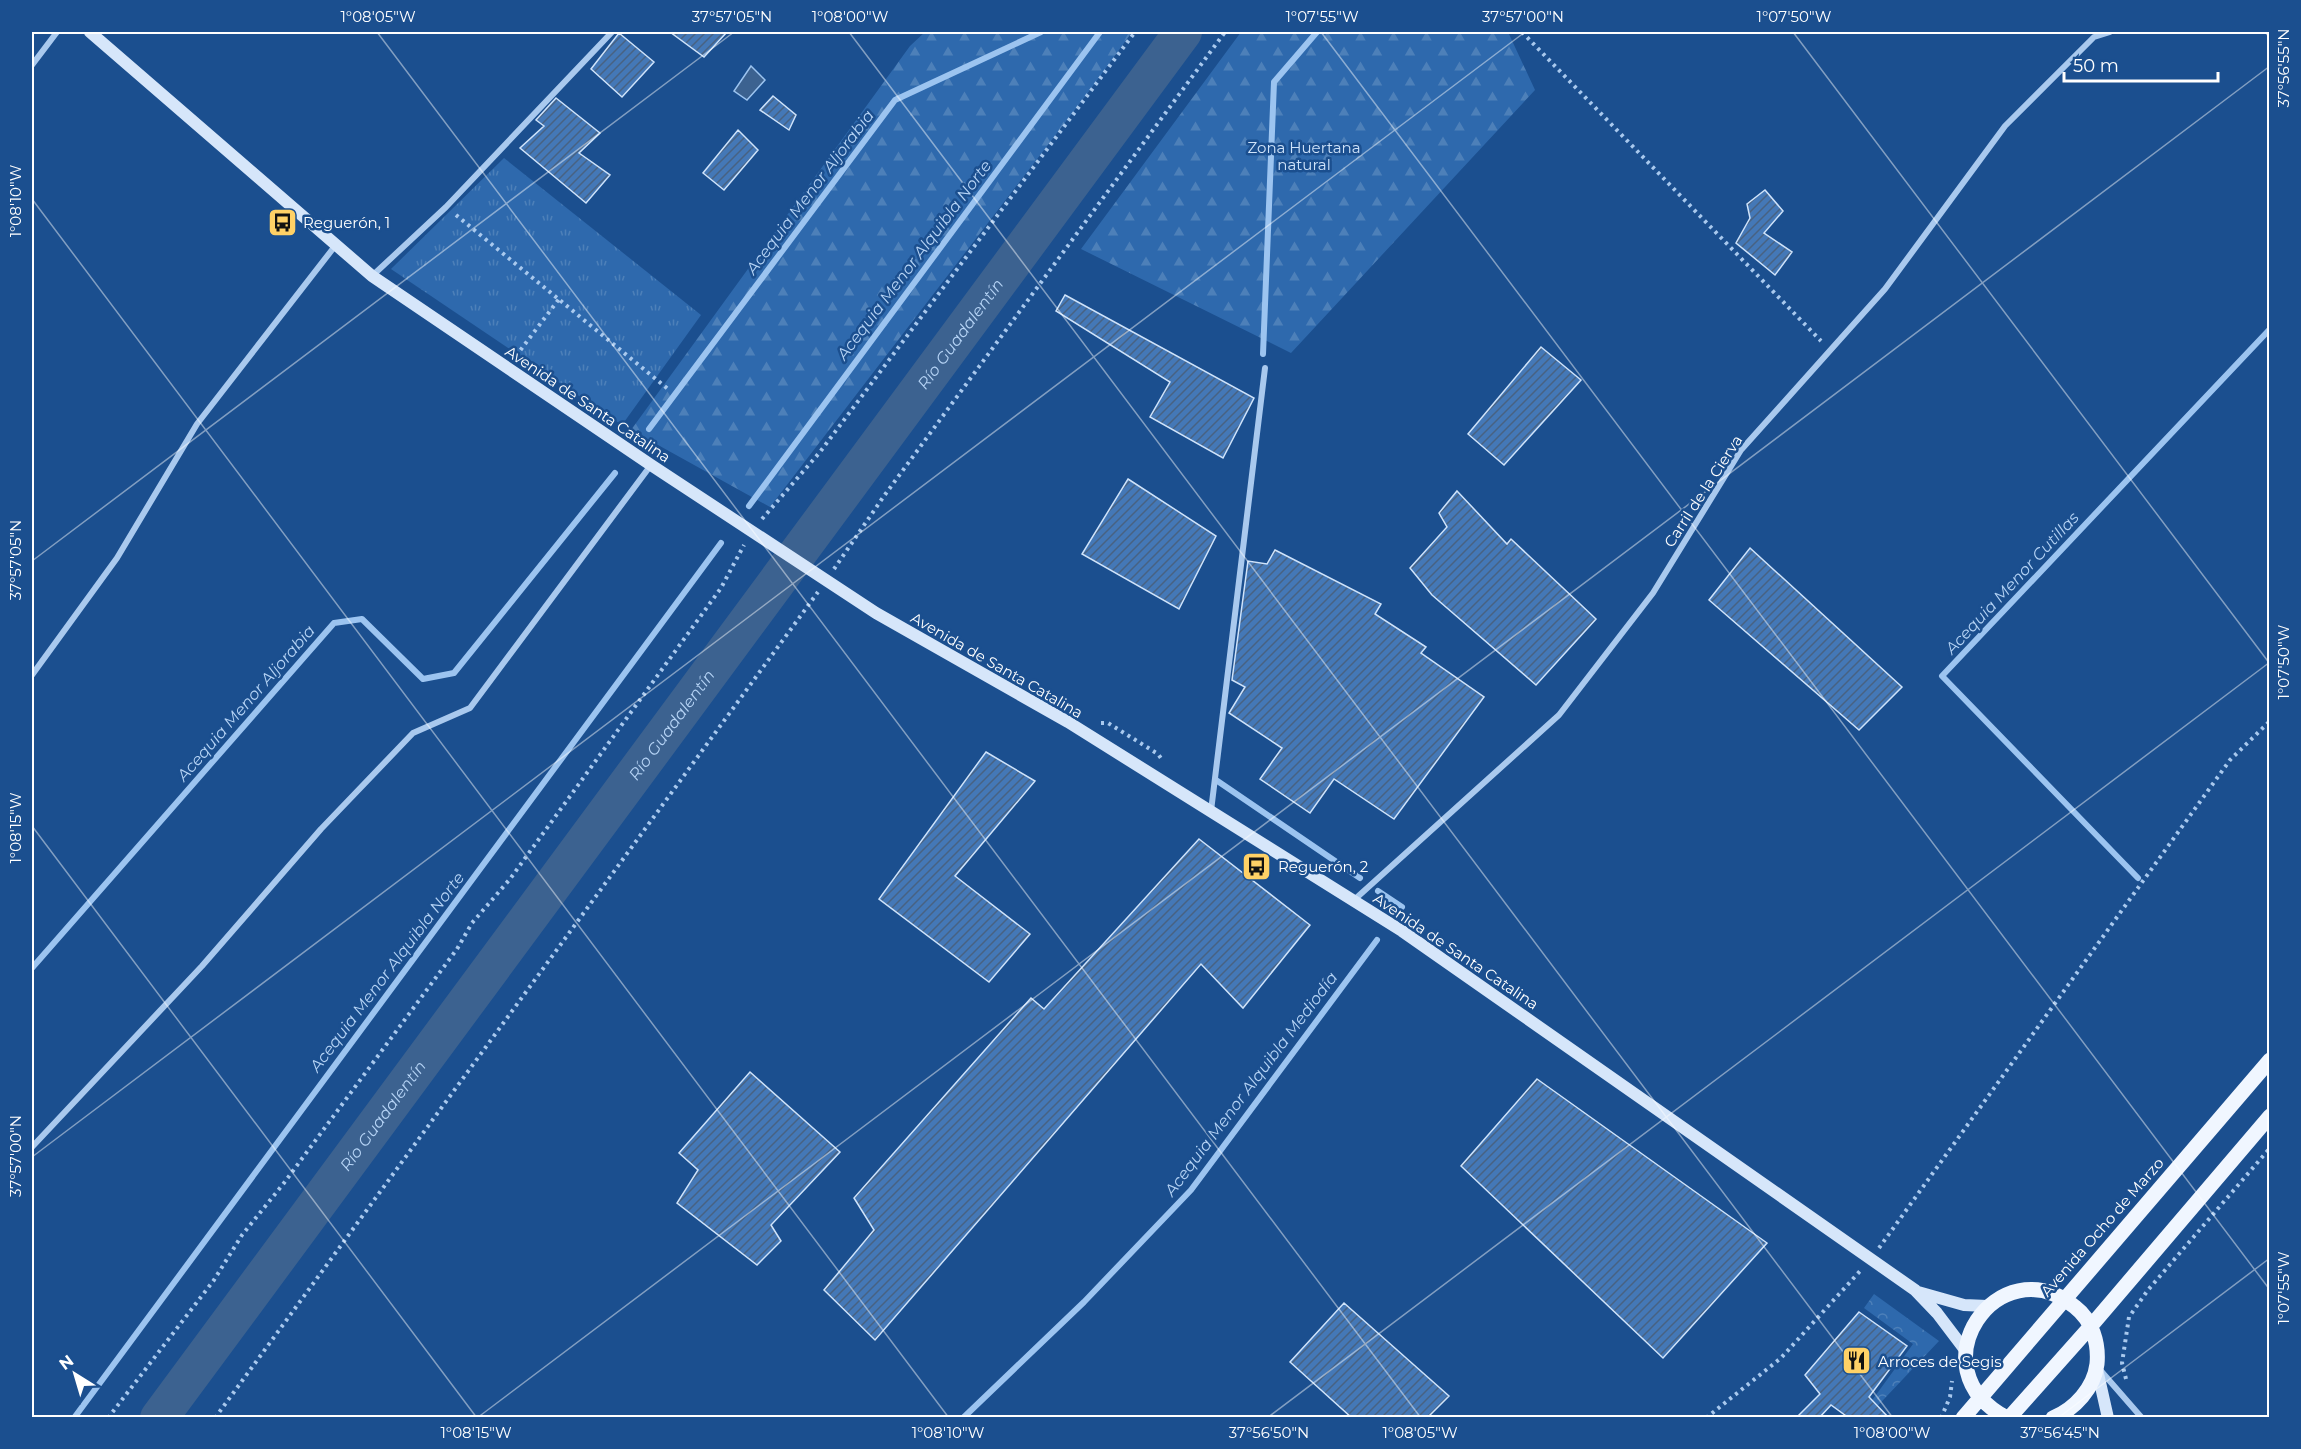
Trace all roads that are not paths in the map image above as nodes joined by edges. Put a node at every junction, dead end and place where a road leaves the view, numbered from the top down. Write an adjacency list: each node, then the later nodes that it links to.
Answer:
1 (57, 32): 5 (street)
2 (90, 32): 6 (main road, Avenida de Santa Catalina)
3 (612, 32): 7 (street)
4 (2110, 32): 12 (street, Carril de la Cierva)
5 (32, 65)
6 (335, 246): 7 (main road, Avenida de Santa Catalina); 10 (street)
7 (372, 276): 9 (main road, Avenida de Santa Catalina)
8 (1265, 368): 11 (street)
9 (651, 465): 11 (main road, Avenida de Santa Catalina); 15 (street)
10 (32, 675)
11 (1211, 812): 12 (main road, Avenida de Santa Catalina)
12 (1353, 901): 16 (main road, Avenida de Santa Catalina)
13 (2270, 1060): 17 (main road, Avenida Ocho de Marzo)
14 (2270, 1116): 19 (main road)
15 (32, 1147)
16 (1915, 1290): 18 (main road, Avenida de Santa Catalina); 20 (main road, Avenida de Santa Catalina)
17 (2065, 1298): 18 (main road); 19 (main road); 22 (main road, Avenida Ocho de Marzo)
18 (1987, 1306): 20 (main road)
19 (2091, 1326): 21 (main road); 24 (main road)
20 (1965, 1350): 22 (main road)
21 (2097, 1365): 25 (main road); 26 (main road); 27 (street)
22 (1979, 1398): 23 (main road, Avenida Ocho de Marzo); 24 (main road)
23 (1963, 1418)
24 (2008, 1418)
25 (2053, 1418)
26 (2108, 1418)
27 (2142, 1418)

